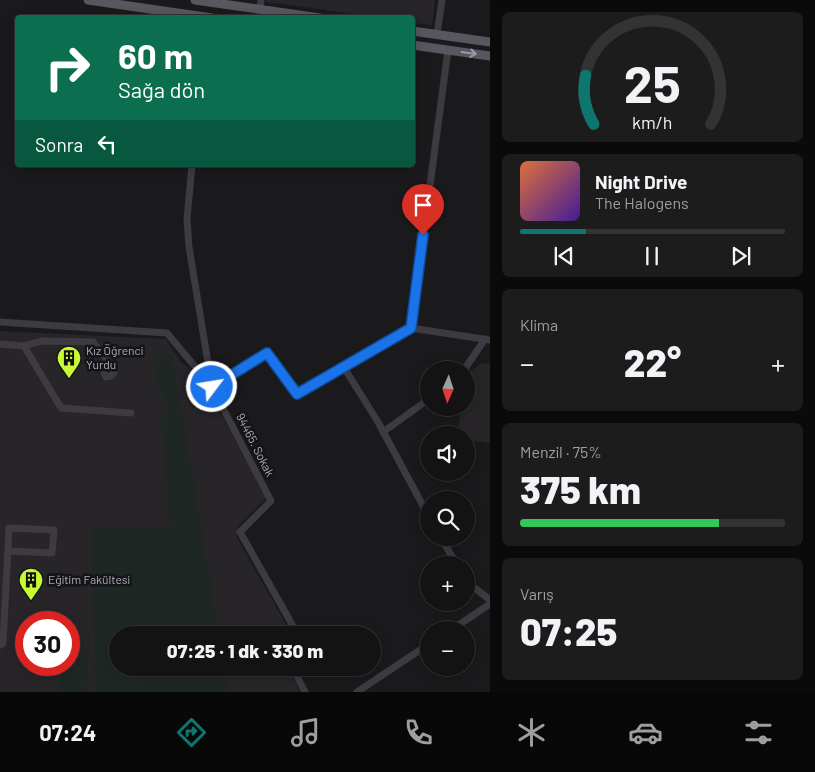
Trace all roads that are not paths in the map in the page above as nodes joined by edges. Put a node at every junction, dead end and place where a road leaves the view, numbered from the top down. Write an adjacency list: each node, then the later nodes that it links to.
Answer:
1 (88, 0): 5 (main road)
2 (195, 0): 4 (main road)
3 (442, 0): 8 (street)
4 (260, 4): 6 (main road)
5 (193, 15)
6 (307, 15)
7 (415, 31): 8 (main road)
8 (437, 34): 9 (main road)
9 (490, 42)
10 (415, 45): 11 (main road)
11 (448, 50): 12 (main road, one-way to 12); 15 (street)
12 (490, 56)
13 (192, 167): 22 (street)
14 (0, 322): 22 (street, 94465. Sokak)
15 (411, 328): 16 (street); 20 (street)
16 (488, 340): 19 (street)
17 (0, 344): 18 (street)
18 (24, 346): 21 (street); 24 (street)
19 (471, 361)
20 (343, 366): 22 (street); 25 (street)
21 (113, 368)
22 (212, 387): 32 (street, 94465. Sokak)
23 (420, 405): 25 (street)
24 (132, 413)
25 (383, 432): 26 (street)
26 (420, 500)
27 (9, 551): 27 (street); 33 (street)
28 (475, 588): 29 (street)
29 (490, 600)
30 (490, 604): 31 (street)
31 (464, 621)
32 (293, 626)
33 (0, 646)
34 (420, 650): 37 (street)
35 (297, 676): 36 (street)
36 (305, 692)
37 (356, 692)

